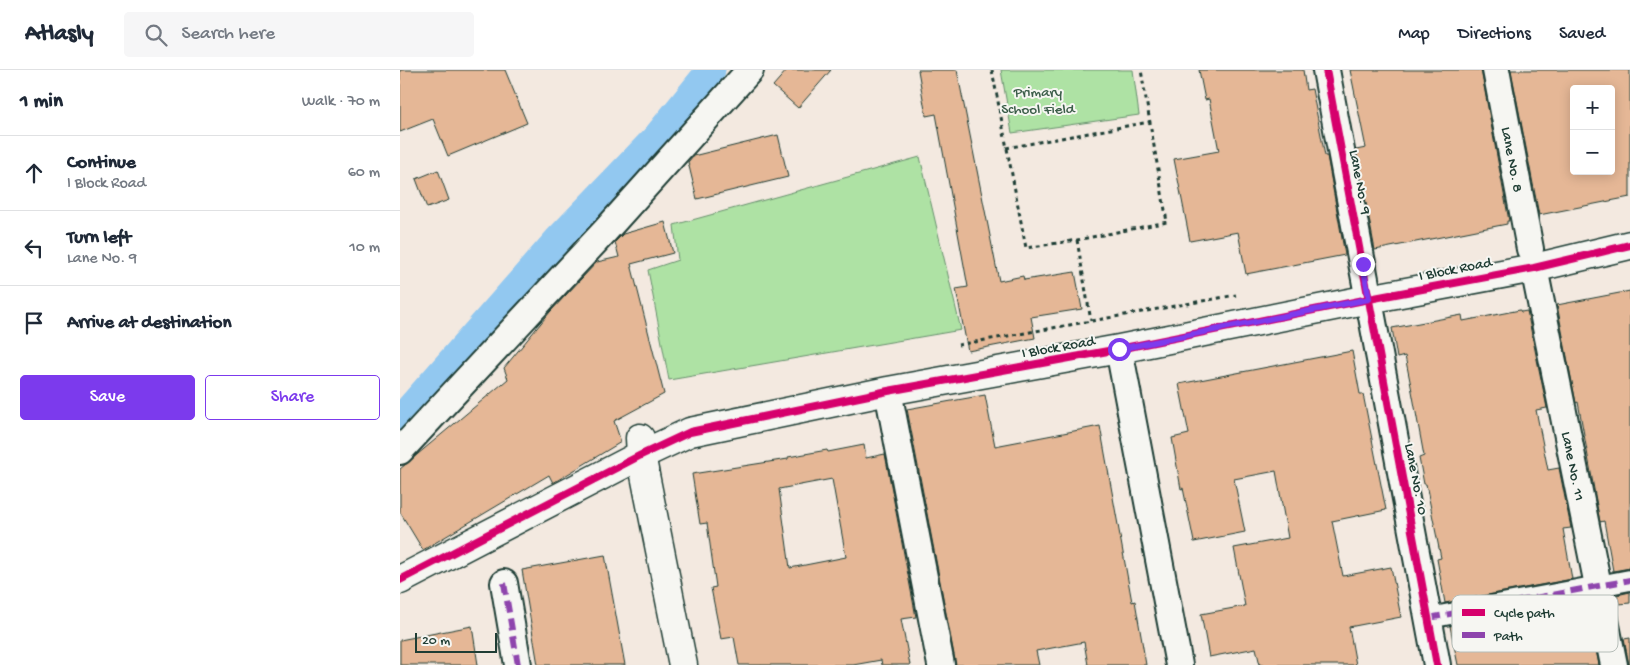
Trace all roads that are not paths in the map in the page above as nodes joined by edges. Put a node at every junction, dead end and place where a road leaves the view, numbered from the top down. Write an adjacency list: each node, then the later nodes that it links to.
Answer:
1 (750, 70): 10 (street)
2 (1326, 70): 7 (street, Lane No. 9)
3 (1496, 70): 6 (street, Lane No. 8)
4 (1630, 226): 6 (street, I Block Road)
5 (1630, 245): 6 (street, I Block Road)
6 (1532, 258): 7 (street, I Block Road); 15 (street, Lane No. 11)
7 (1368, 290): 8 (street, I Block Road); 11 (street, I Block Road); 19 (street, Lane No. 10)
8 (1119, 349): 9 (street, I Block Road); 24 (street)
9 (888, 391): 11 (street, I Block Road); 23 (street)
10 (400, 451)
11 (642, 455): 12 (street); 22 (street)
12 (400, 580)
13 (1630, 580): 15 (street)
14 (504, 582): 21 (street)
15 (1598, 585): 16 (street); 17 (street, Lane No. 11)
16 (1547, 595)
17 (1600, 595)
18 (1452, 614): 19 (street)
19 (1429, 618): 25 (street, Lane No. 10)
20 (1611, 652): 26 (street, Lane No. 11)
21 (518, 665)
22 (683, 665)
23 (941, 665)
24 (1179, 665)
25 (1437, 665)
26 (1614, 665)

